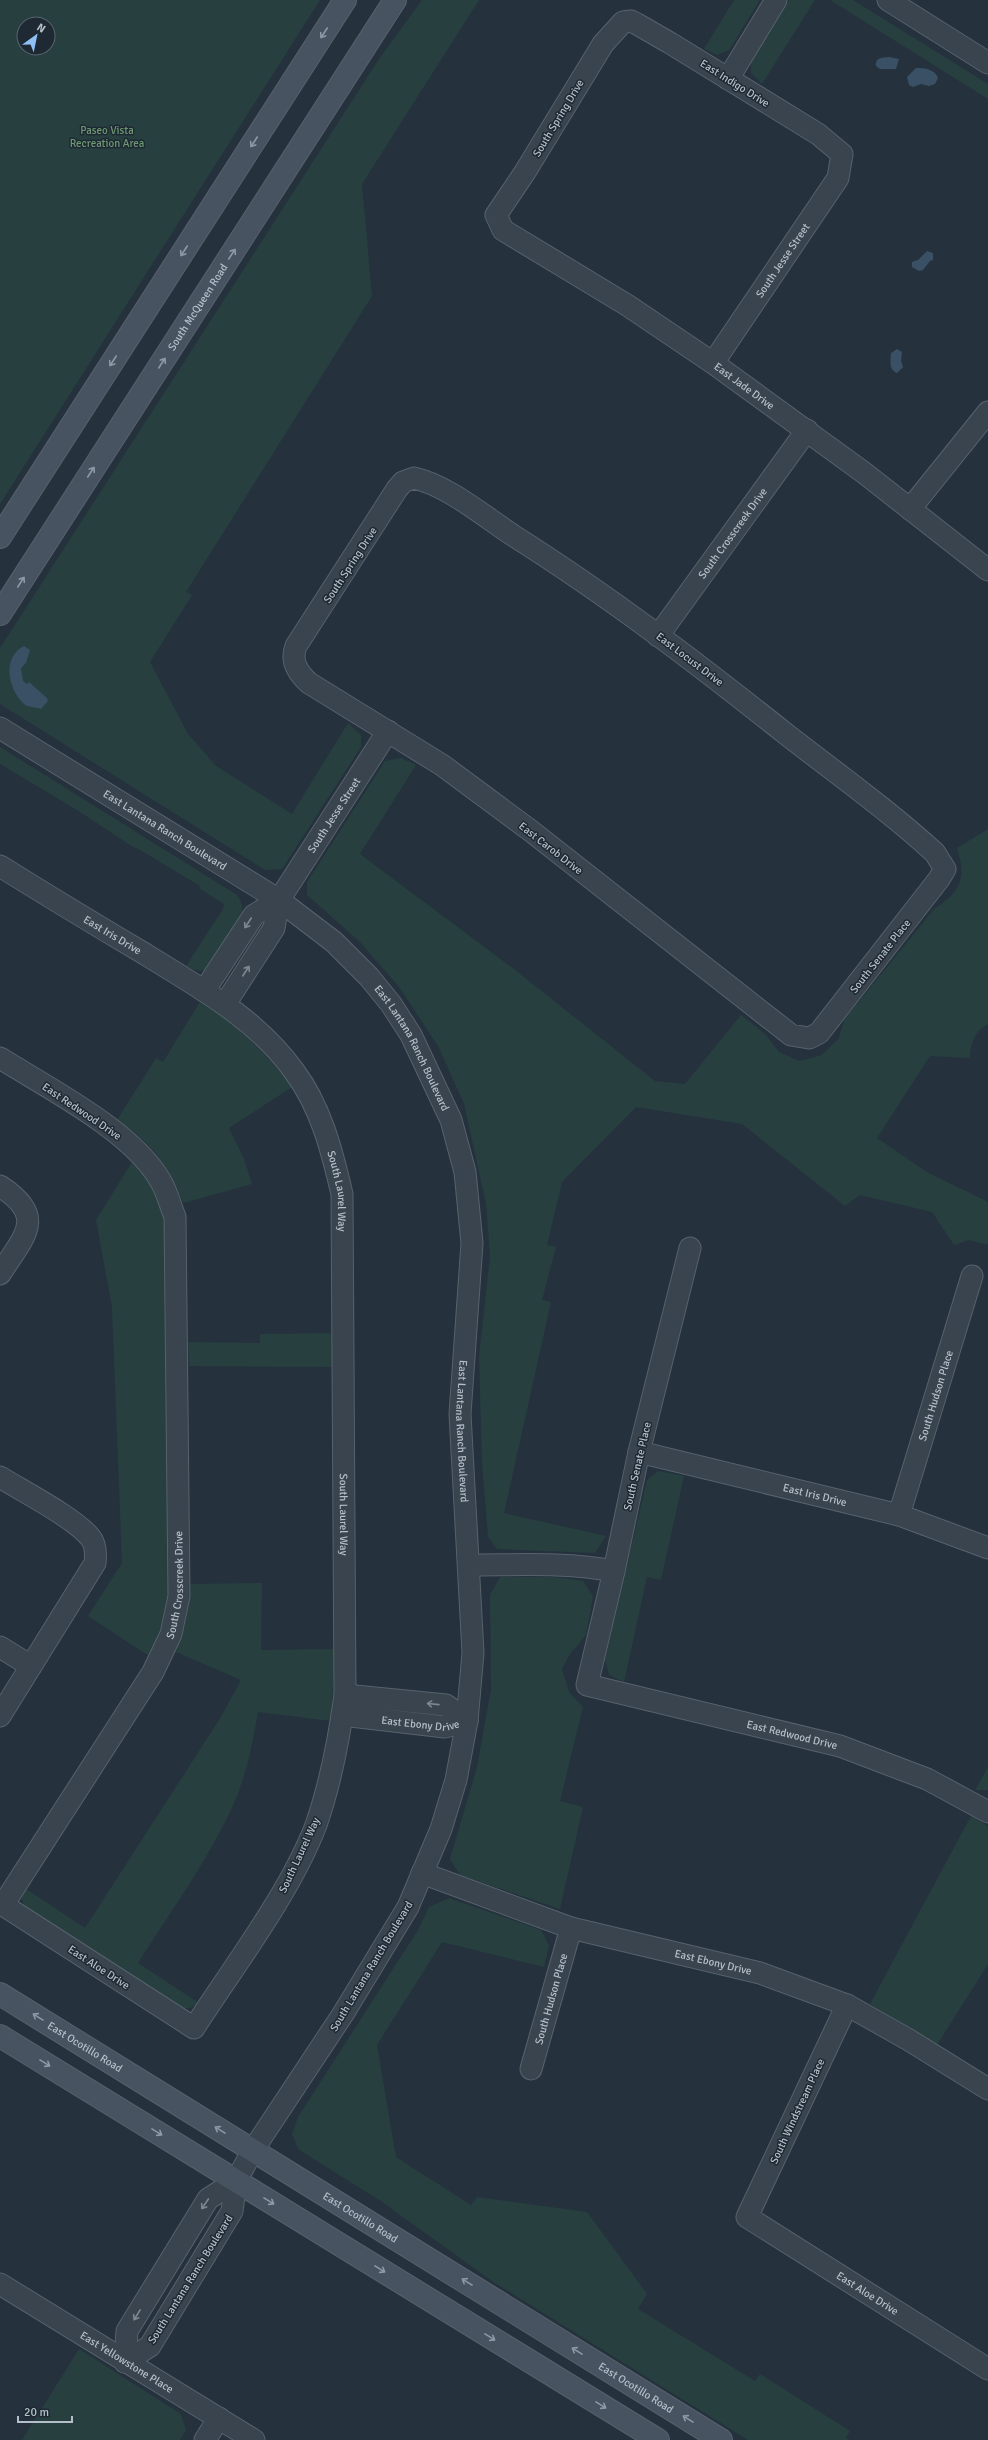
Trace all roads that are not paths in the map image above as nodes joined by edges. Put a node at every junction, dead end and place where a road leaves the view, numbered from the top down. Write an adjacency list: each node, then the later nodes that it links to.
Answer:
1 (345, 0): 15 (main road, one-way to 15)
2 (395, 0): 17 (main road, South McQueen Road, one-way to 2)
3 (776, 0): 7 (street)
4 (888, 0): 6 (street)
5 (623, 22): 7 (street, East Indigo Drive); 9 (street, South Spring Drive)
6 (988, 62)
7 (728, 79): 8 (street, East Indigo Drive)
8 (842, 154): 10 (street, South Jesse Street)
9 (496, 215): 10 (street, East Jade Drive)
10 (713, 363): 12 (street, East Jade Drive)
11 (988, 412): 14 (street)
12 (808, 430): 14 (street, East Jade Drive); 18 (street, South Crosscreek Drive)
13 (414, 478): 18 (street, East Locust Drive); 19 (street, South Spring Drive)
14 (910, 509): 16 (street, East Jade Drive)
15 (0, 537)
16 (988, 570)
17 (0, 614)
18 (658, 636): 23 (street, East Locust Drive)
19 (293, 658): 21 (street, East Carob Drive)
20 (0, 728): 24 (street, East Lantana Ranch Boulevard)
21 (388, 730): 24 (street, South Jesse Street); 27 (street, East Carob Drive)
22 (0, 866): 25 (street, East Iris Drive)
23 (945, 869): 27 (street, South Senate Place)
24 (279, 900): 25 (street, South Jesse Street, one-way to 25); 26 (street, South Jesse Street, one-way to 24); 38 (street, East Lantana Ranch Boulevard)
25 (204, 991): 26 (street, East Iris Drive)
26 (225, 1004): 43 (street, South Laurel Way)
27 (809, 1038)
28 (0, 1058): 30 (street, East Redwood Drive)
29 (0, 1186): 32 (street)
30 (175, 1217): 49 (street, South Crosscreek Drive)
31 (690, 1248): 34 (street, South Senate Place)
32 (0, 1274)
33 (972, 1276): 36 (street, South Hudson Place)
34 (639, 1452): 36 (street, East Iris Drive); 39 (street, South Senate Place)
35 (0, 1477): 41 (street)
36 (899, 1515): 37 (street, East Iris Drive)
37 (988, 1548)
38 (469, 1565): 39 (street); 46 (street, South Lantana Ranch Boulevard)
39 (614, 1571): 42 (street, South Senate Place)
40 (0, 1647): 41 (street)
41 (31, 1666): 45 (street)
42 (587, 1685): 47 (street, East Redwood Drive)
43 (345, 1694): 44 (street, South Laurel Way); 46 (street, East Ebony Drive, one-way to 43)
44 (342, 1715): 46 (street, East Ebony Drive); 53 (street, South Laurel Way)
45 (0, 1716)
46 (467, 1721): 48 (street, South Lantana Ranch Boulevard)
47 (988, 1812)
48 (422, 1873): 50 (street, East Ebony Drive); 57 (street, South Lantana Ranch Boulevard)
49 (3, 1905): 53 (street, East Aloe Drive)
50 (571, 1928): 52 (street, East Ebony Drive); 55 (street, South Hudson Place)
51 (0, 1994): 57 (main road, East Ocotillo Road, one-way to 51)
52 (847, 2005): 56 (street, East Ebony Drive); 59 (street, South Windstream Place)
53 (194, 2028)
54 (0, 2036): 58 (main road, one-way to 58)
55 (532, 2069)
56 (988, 2089)
57 (253, 2150): 58 (street, South Lantana Ranch Boulevard); 67 (main road, East Ocotillo Road, one-way to 57)
58 (236, 2181): 61 (street, South Lantana Ranch Boulevard); 61 (street, South Lantana Ranch Boulevard, one-way to 61); 66 (main road, one-way to 66)
59 (747, 2217): 62 (street, East Aloe Drive)
60 (0, 2284): 61 (street, East Yellowstone Place)
61 (125, 2362): 63 (street, East Yellowstone Place)
62 (988, 2369)
63 (219, 2418): 64 (street); 65 (street, East Yellowstone Place)
64 (205, 2440)
65 (254, 2440)
66 (658, 2440)
67 (721, 2440)

